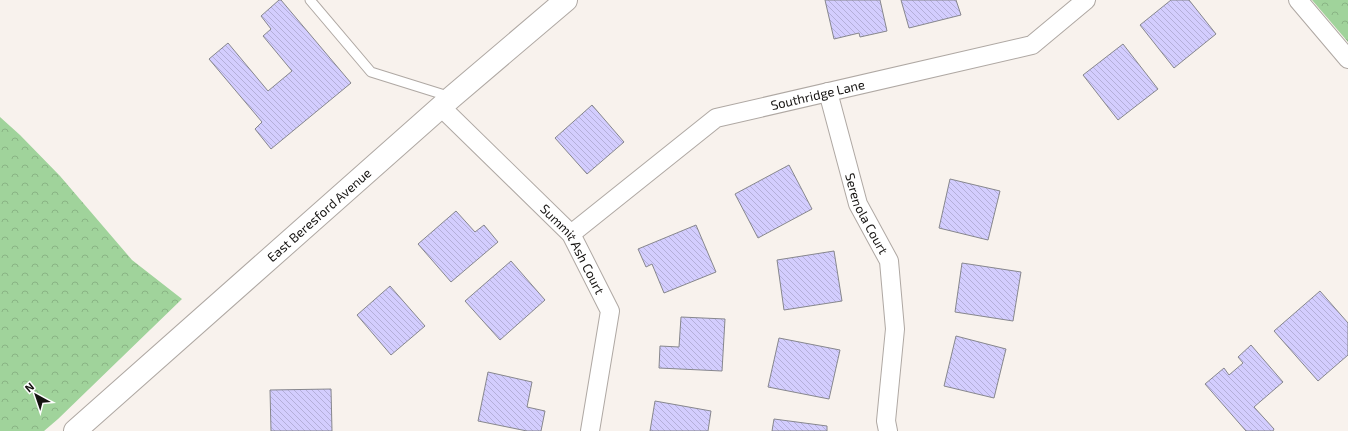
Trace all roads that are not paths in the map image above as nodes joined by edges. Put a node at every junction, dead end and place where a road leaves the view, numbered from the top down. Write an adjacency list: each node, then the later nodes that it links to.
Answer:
1 (310, 0): 7 (lane)
2 (566, 0): 7 (street, East Beresford Avenue)
3 (1086, 0): 6 (street, Southridge Lane)
4 (1298, 0): 5 (street)
5 (1348, 59)
6 (828, 92): 8 (street, Southridge Lane); 11 (street, Serenola Court)
7 (446, 102): 8 (street, Summit Ash Court); 9 (street, East Beresford Avenue)
8 (571, 234): 10 (street, Summit Ash Court)
9 (75, 431)
10 (590, 431)
11 (888, 431)

